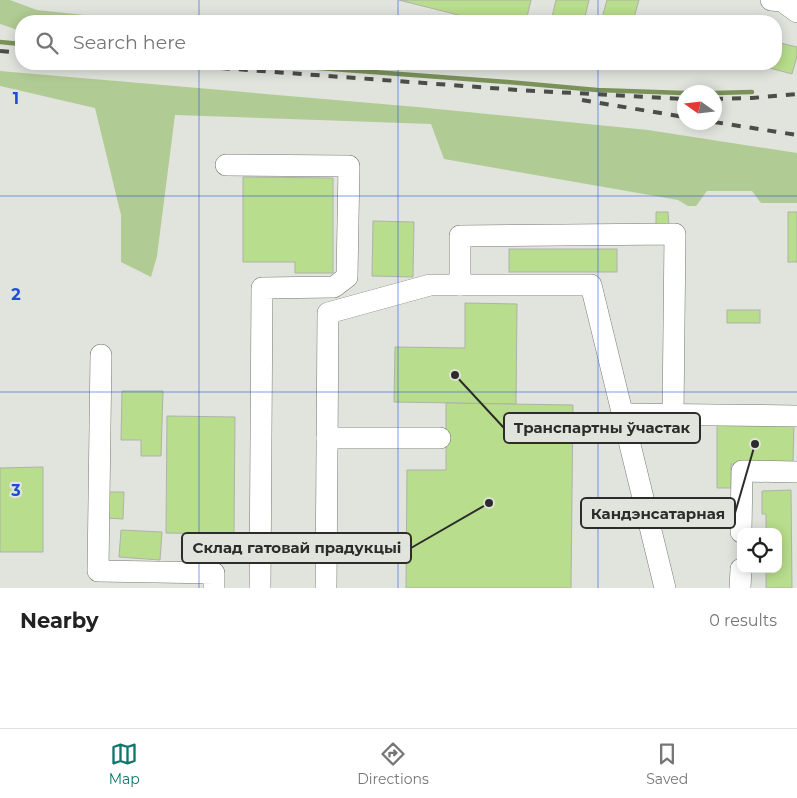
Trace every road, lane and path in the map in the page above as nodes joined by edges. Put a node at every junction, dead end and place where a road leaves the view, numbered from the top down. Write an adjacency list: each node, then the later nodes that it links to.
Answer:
1 (771, 0): 2 (lane)
2 (797, 12)
3 (226, 166): 15 (lane)
4 (460, 285): 6 (lane); 7 (lane); 9 (lane)
5 (101, 355): 14 (lane)
6 (623, 414): 7 (lane); 17 (lane)
7 (673, 415): 8 (lane)
8 (797, 416)
9 (327, 438): 10 (lane); 16 (lane)
10 (440, 438)
11 (797, 472): 12 (lane)
12 (741, 528)
13 (741, 573): 18 (lane)
14 (214, 588)
15 (260, 588)
16 (326, 588)
17 (665, 588)
18 (740, 588)

